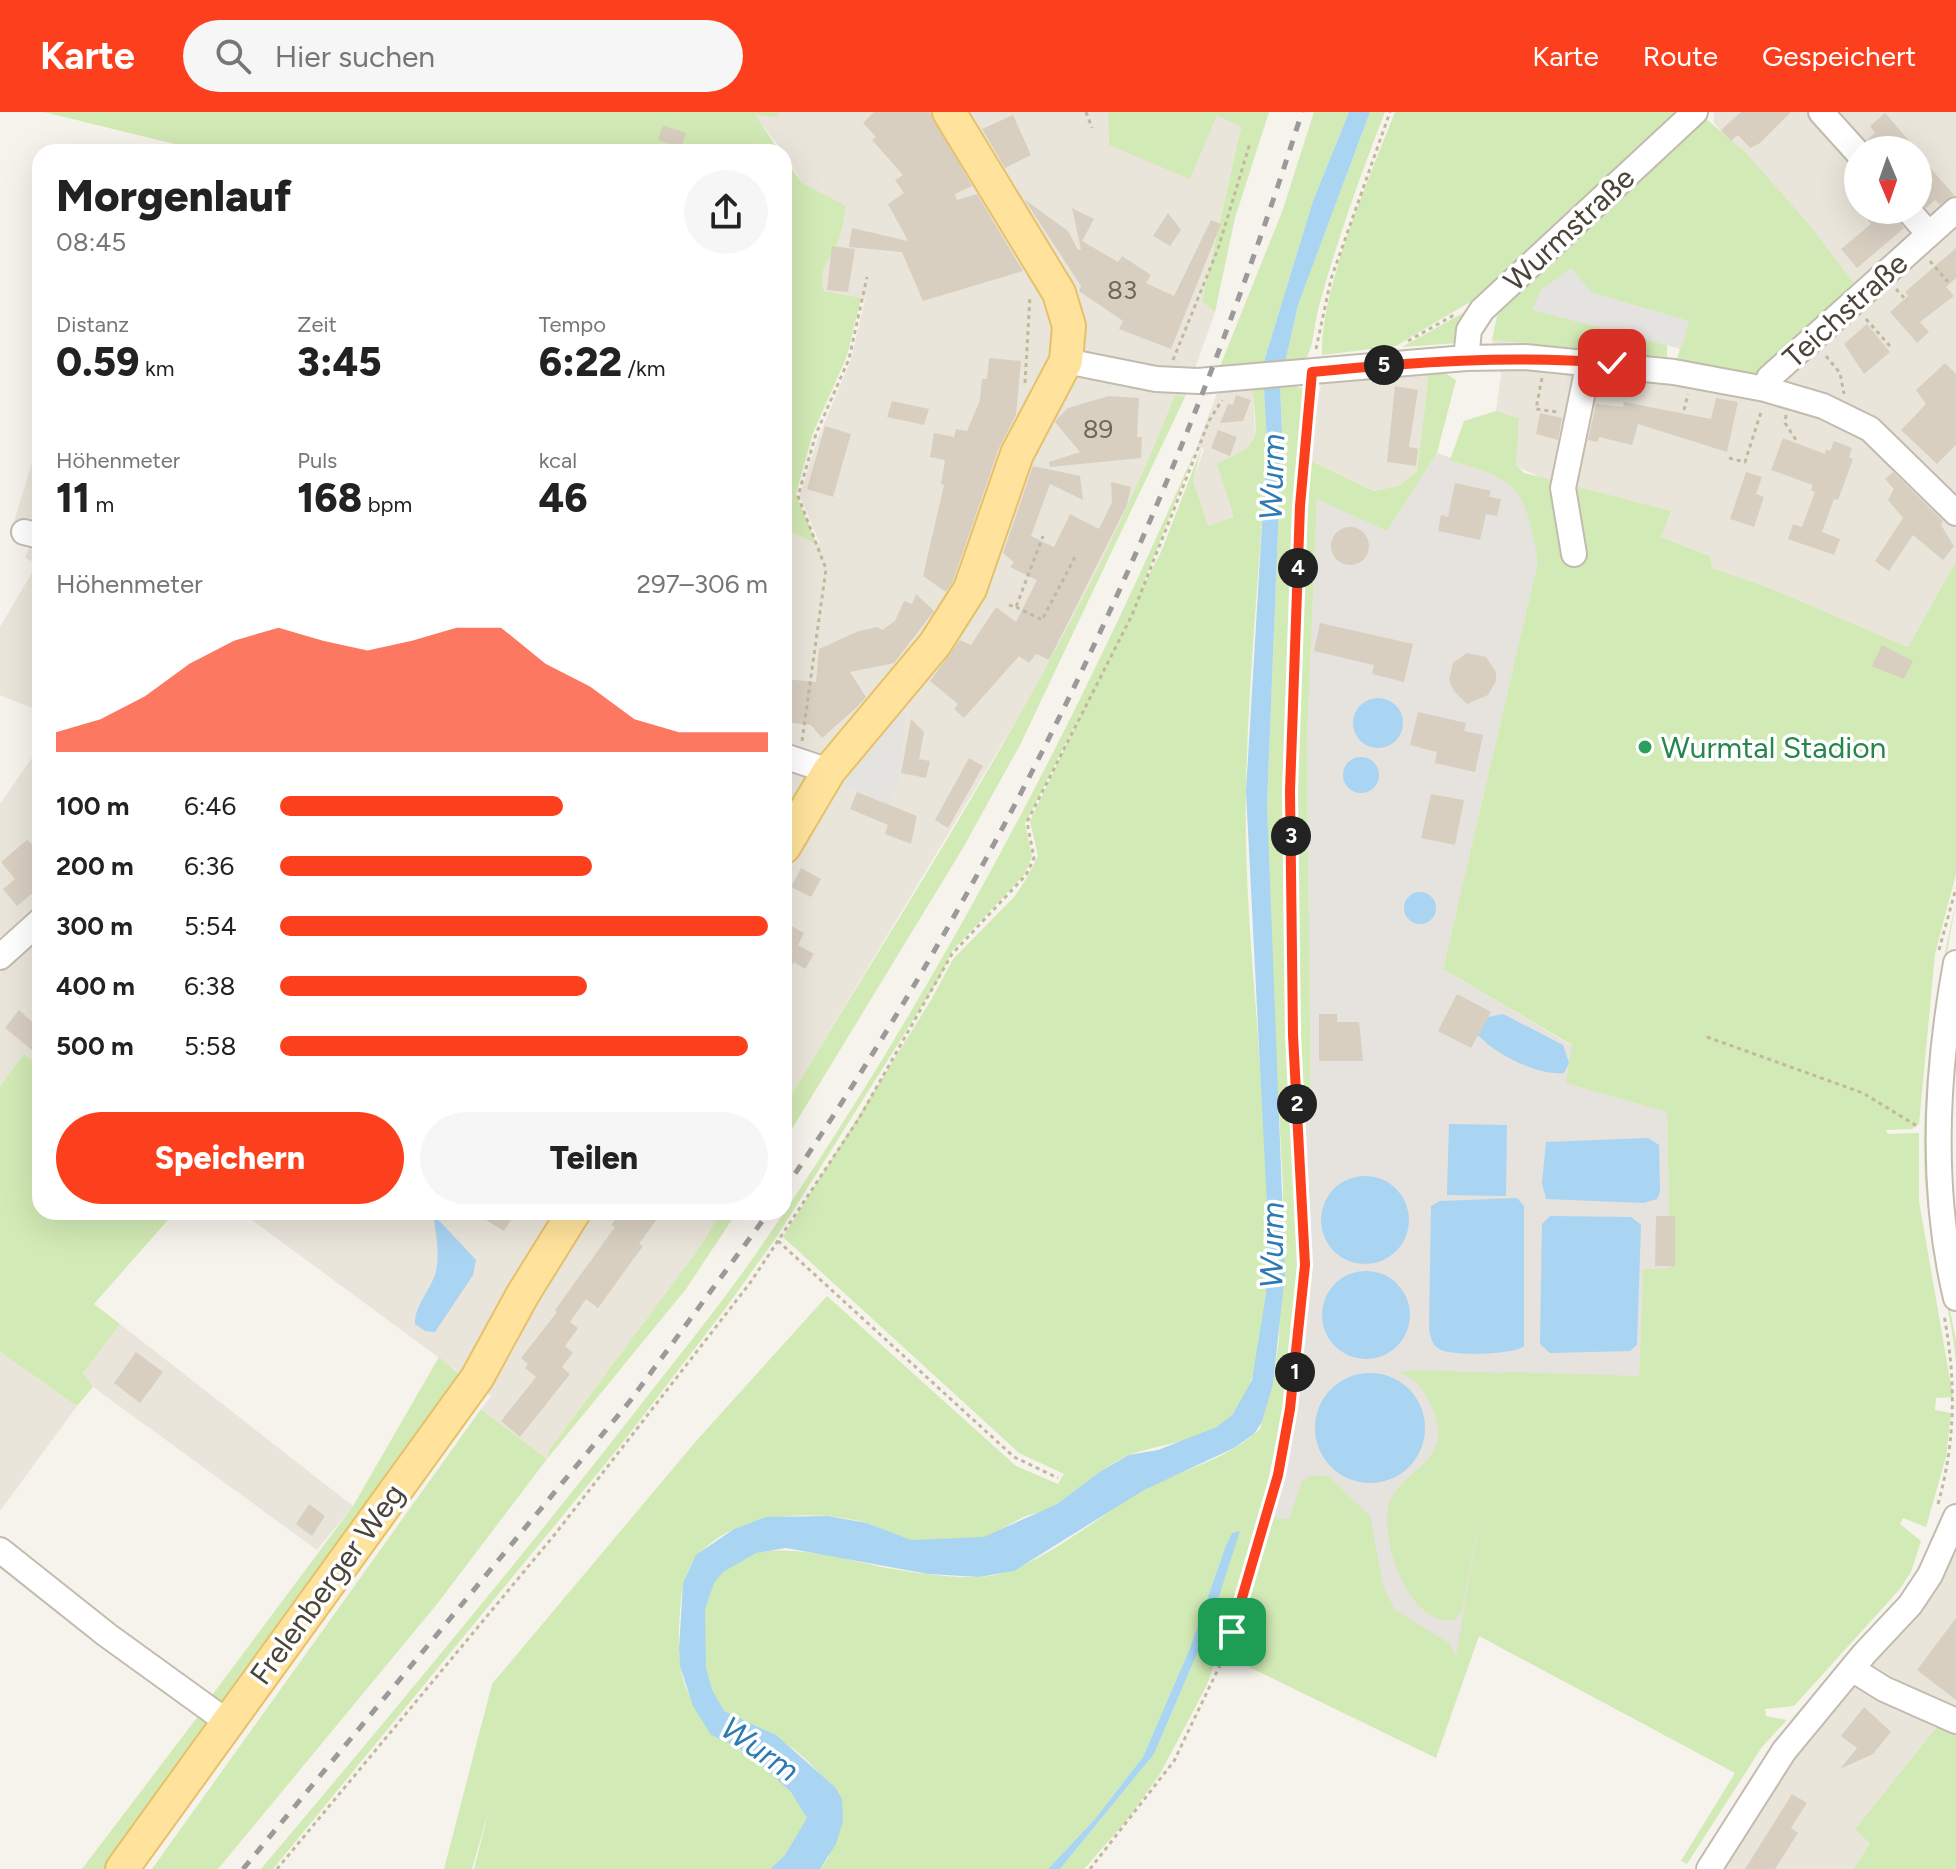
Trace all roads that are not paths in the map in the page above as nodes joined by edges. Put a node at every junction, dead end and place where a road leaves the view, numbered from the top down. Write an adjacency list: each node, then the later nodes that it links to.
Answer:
1 (949, 112): 9 (main road)
2 (1695, 112): 8 (street, Wurmstraße)
3 (1821, 112): 4 (street)
4 (1844, 137)
5 (1956, 210): 7 (street, Teichstraße)
6 (1915, 224): 7 (street, Teichstraße)
7 (1922, 239): 11 (street, Teichstraße)
8 (1466, 358): 9 (street); 10 (street)
9 (1066, 361): 15 (main road)
10 (1589, 362): 11 (street); 13 (street)
11 (1766, 390): 12 (street)
12 (1951, 497)
13 (1574, 554)
14 (792, 759): 15 (street)
15 (829, 771): 16 (main road)
16 (792, 833)
17 (32, 928): 18 (street)
18 (0, 957)
19 (1947, 958): 21 (street)
20 (569, 1220): 25 (main road, Frelenberger Weg)
21 (1949, 1303)
22 (1945, 1516): 24 (street)
23 (0, 1550): 25 (street)
24 (1852, 1669): 26 (street); 28 (street)
25 (226, 1721): 27 (main road, Frelenberger Weg)
26 (1956, 1721)
27 (122, 1869)
28 (1709, 1869)

